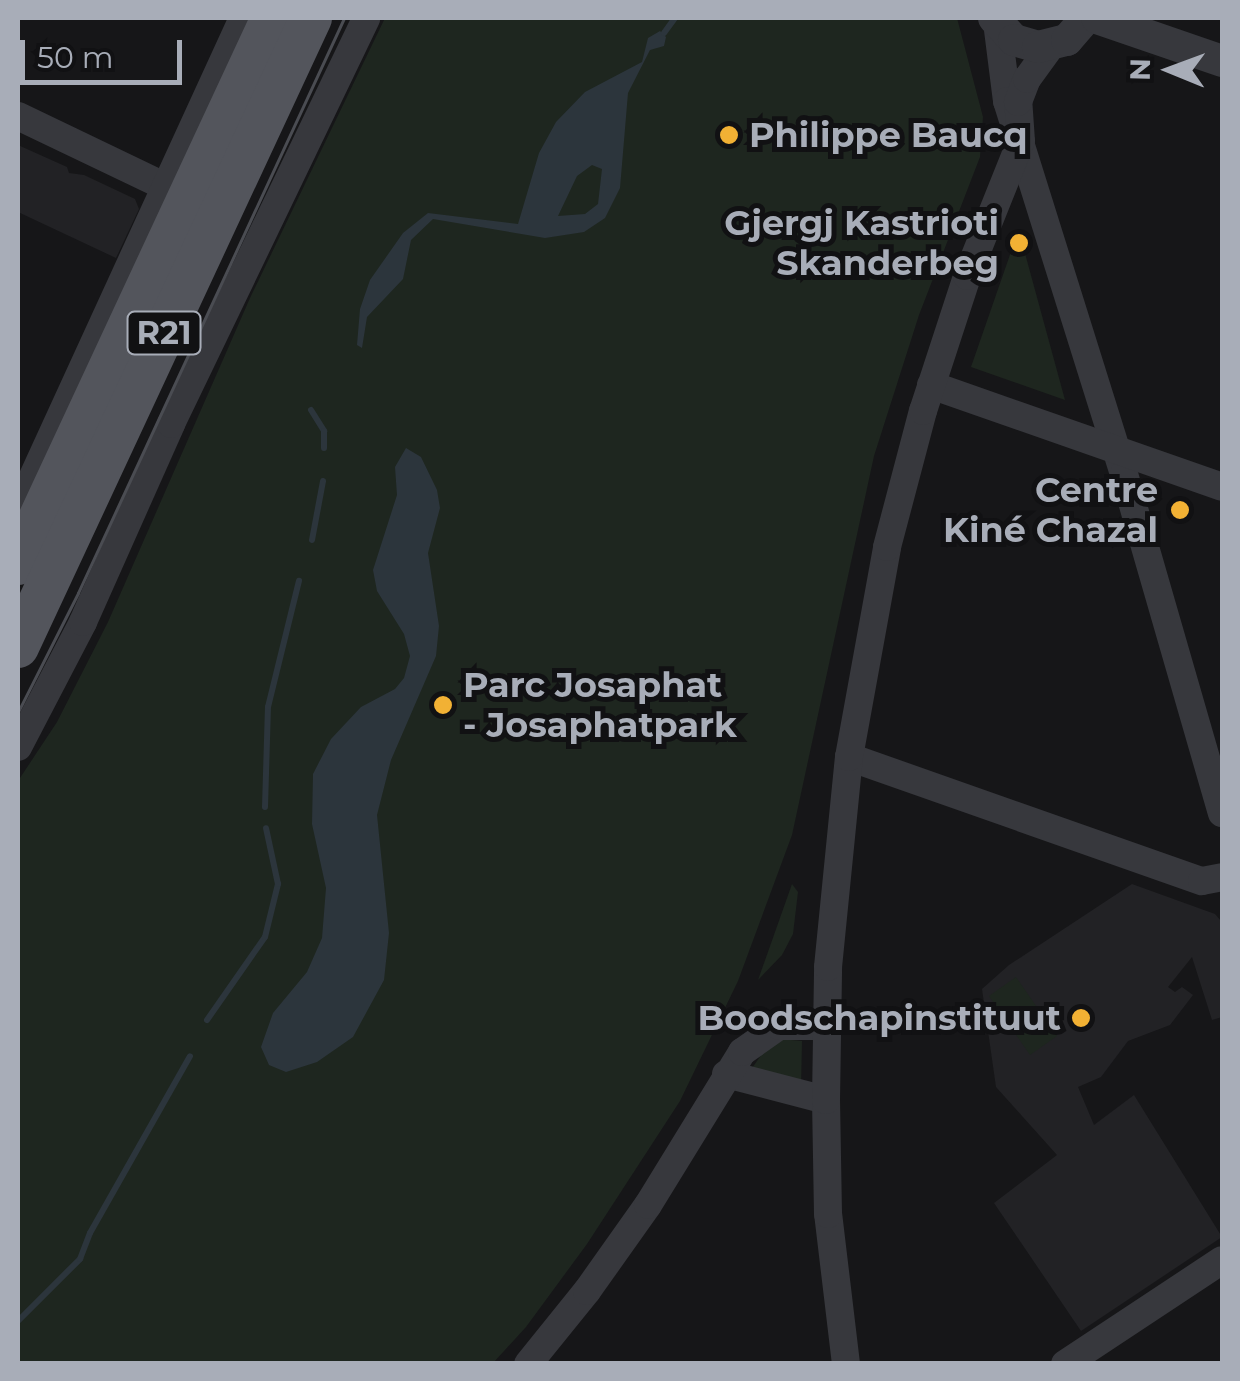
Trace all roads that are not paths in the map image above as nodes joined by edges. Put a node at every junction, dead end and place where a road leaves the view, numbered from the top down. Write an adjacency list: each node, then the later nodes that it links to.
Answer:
1 (243, 18): 12 (street)
2 (272, 18): 17 (main road, R21)
3 (311, 18): 18 (main road, R21)
4 (366, 18): 19 (street)
5 (1086, 18): 8 (street)
6 (1097, 18): 9 (street)
7 (996, 20): 8 (street); 11 (street)
8 (1050, 46): 11 (street)
9 (1222, 61)
10 (18, 116): 12 (street)
11 (1021, 141): 13 (street); 14 (street)
12 (166, 187): 16 (street)
13 (931, 385): 14 (street); 20 (street)
14 (1116, 448): 15 (street); 21 (street)
15 (1222, 487)
16 (18, 508)
17 (18, 564)
18 (18, 647)
19 (18, 747)
20 (849, 757): 22 (street); 23 (street)
21 (1222, 813)
22 (1222, 878)
23 (826, 1026): 24 (street); 25 (street)
24 (726, 1074): 25 (street); 27 (street)
25 (826, 1100): 28 (street)
26 (1222, 1260): 29 (street)
27 (528, 1364)
28 (846, 1364)
29 (1065, 1364)

